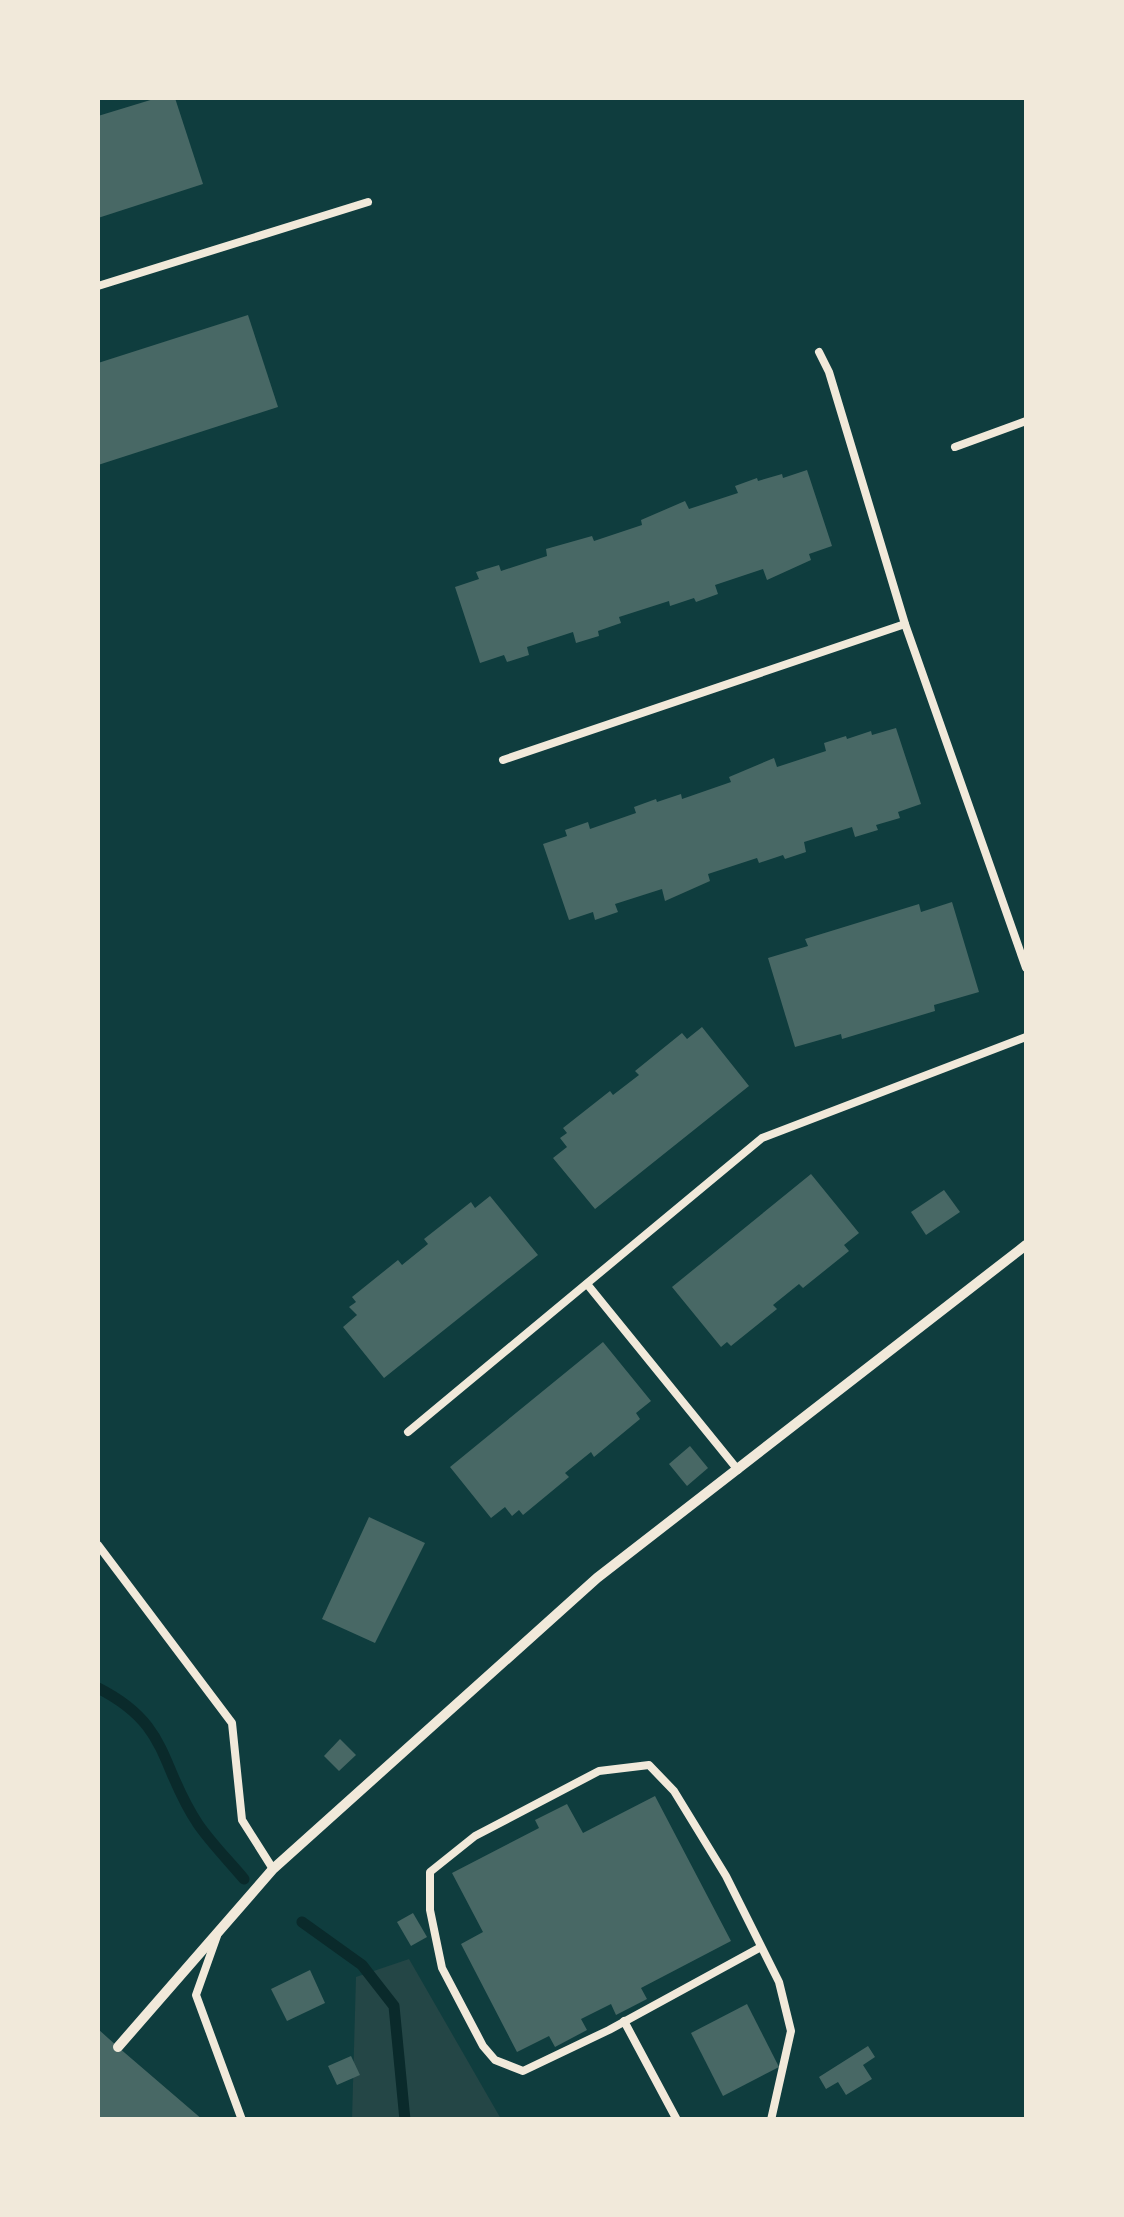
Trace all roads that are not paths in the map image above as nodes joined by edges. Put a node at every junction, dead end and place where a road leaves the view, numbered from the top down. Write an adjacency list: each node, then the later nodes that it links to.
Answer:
1 (368, 202): 2 (lane)
2 (98, 286)
3 (818, 352): 6 (lane)
4 (1026, 421): 5 (lane)
5 (955, 448)
6 (905, 624): 7 (lane); 8 (lane)
7 (504, 760)
8 (1026, 968)
9 (1026, 1036): 11 (lane)
10 (1026, 1245): 13 (street)
11 (587, 1284): 12 (lane); 13 (lane)
12 (408, 1432)
13 (738, 1470): 15 (street)
14 (98, 1545): 15 (lane)
15 (273, 1868): 16 (street)
16 (221, 1925): 19 (street); 20 (lane)
17 (761, 1947): 18 (lane); 18 (lane); 22 (lane)
18 (624, 2021): 21 (lane)
19 (118, 2047)
20 (242, 2120)
21 (676, 2120)
22 (772, 2120)

